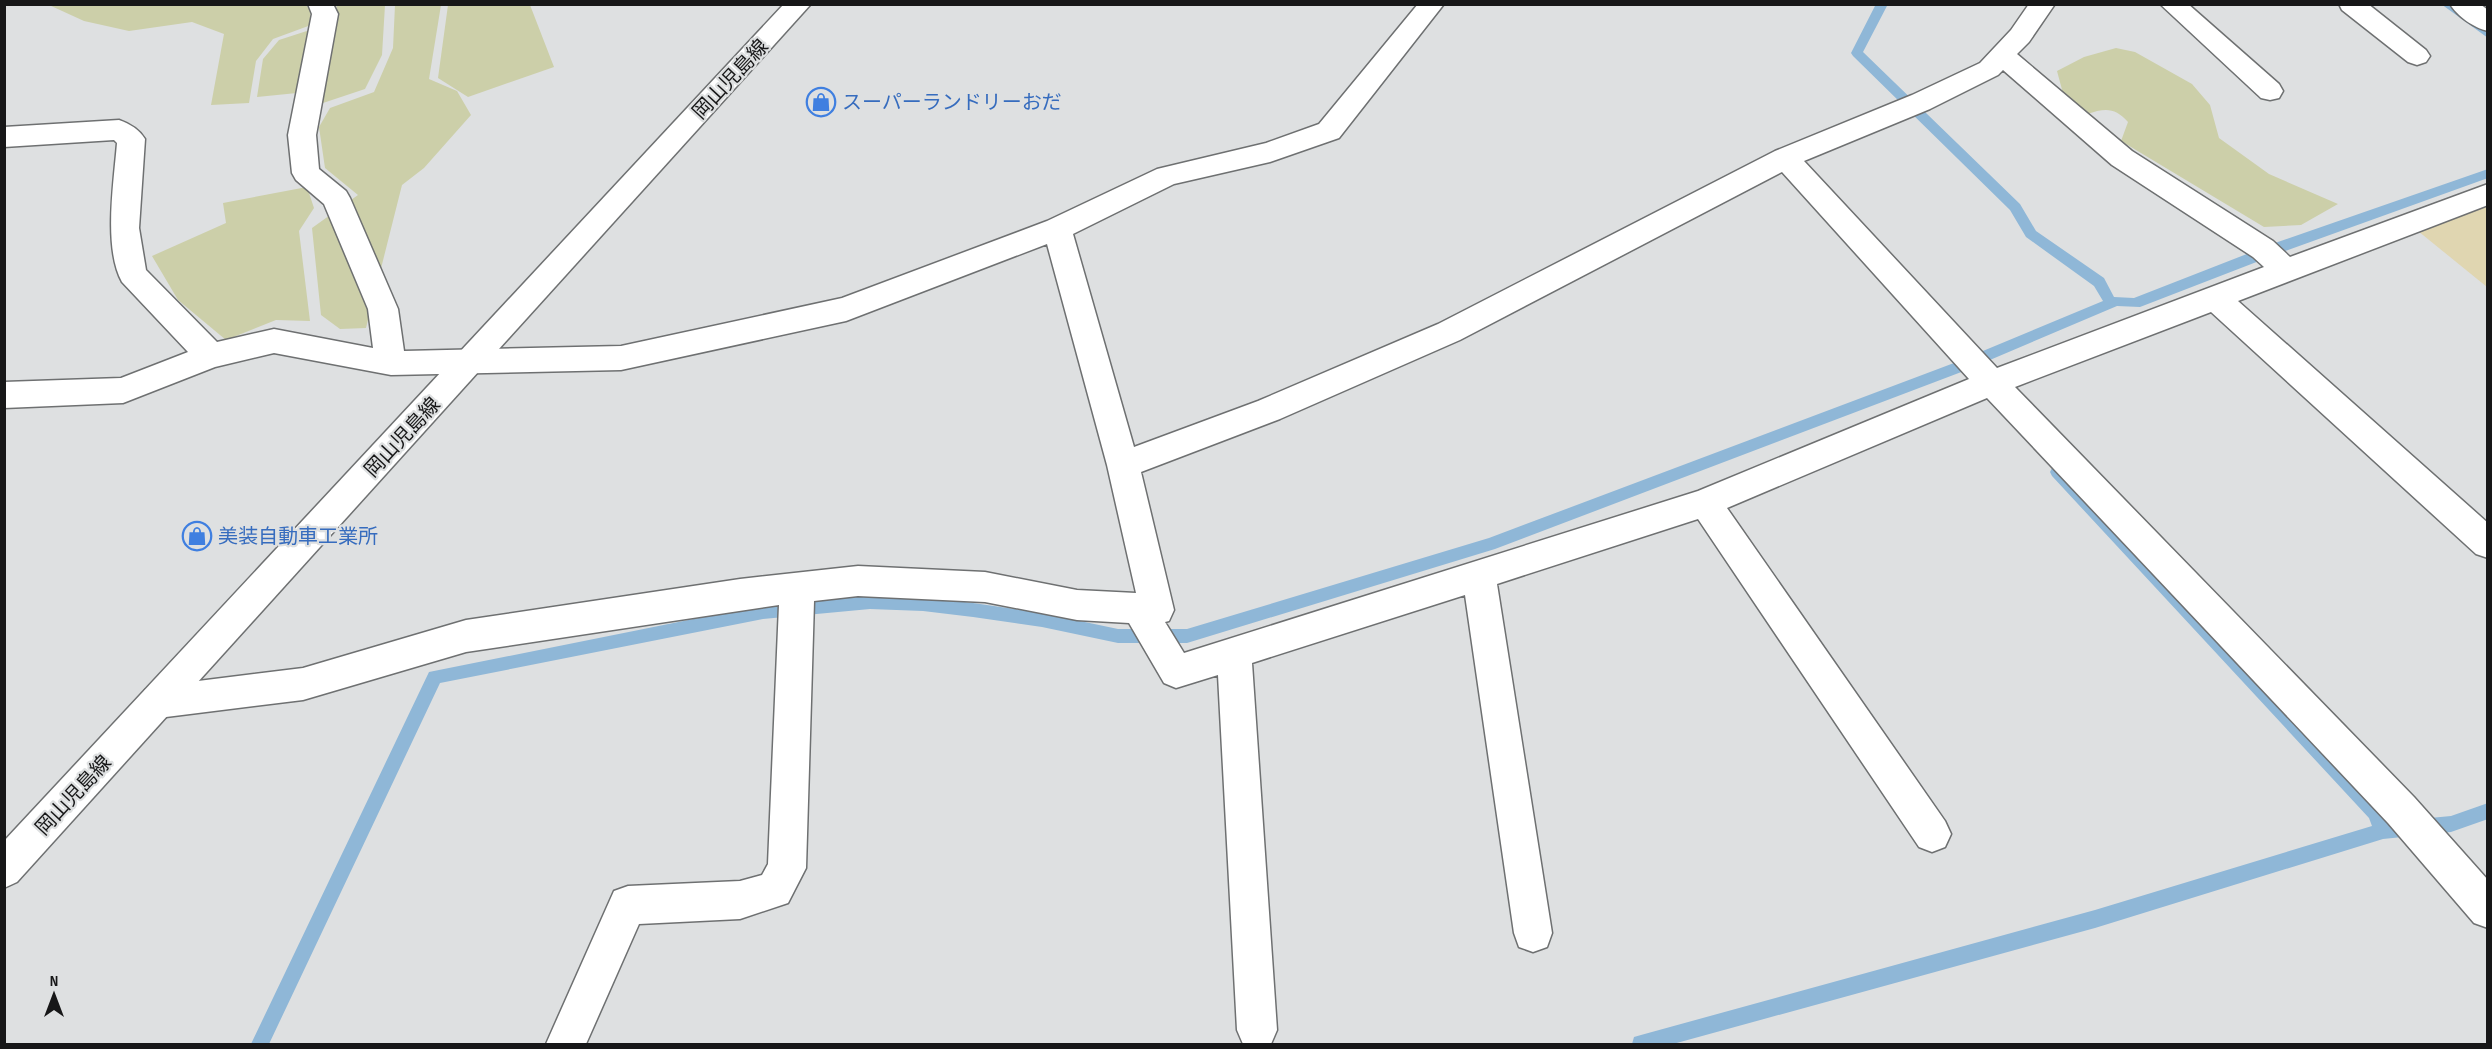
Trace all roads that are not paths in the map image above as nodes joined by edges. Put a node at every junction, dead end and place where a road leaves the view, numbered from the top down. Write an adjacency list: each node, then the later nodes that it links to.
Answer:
1 (320, 4): 19 (street)
2 (799, 4): 20 (street, 岡山児島線)
3 (1432, 4): 15 (street)
4 (2043, 4): 9 (street)
5 (2172, 4): 11 (street)
6 (2351, 4): 10 (street)
7 (2462, 4): 8 (street)
8 (2487, 23)
9 (2001, 54): 13 (street); 16 (street)
10 (2417, 56)
11 (2270, 91)
12 (4, 137): 18 (street)
13 (1785, 158): 21 (street); 23 (street)
14 (2487, 194): 16 (street)
15 (1057, 229): 20 (street); 23 (street)
16 (2275, 260): 17 (street)
17 (2215, 298): 21 (street); 25 (street)
18 (211, 356): 19 (street); 22 (street)
19 (391, 363): 20 (street)
20 (470, 363): 30 (street, 岡山児島線)
21 (1979, 368): 24 (street); 33 (street)
22 (4, 394)
23 (1123, 465): 28 (street)
24 (1705, 503): 26 (street); 31 (street)
25 (2487, 544)
26 (1479, 575): 29 (street); 34 (street)
27 (797, 590): 28 (street); 30 (street); 36 (street)
28 (1150, 628): 29 (street)
29 (1234, 653): 35 (street)
30 (158, 702): 32 (street, 岡山児島線)
31 (1932, 834)
32 (4, 869)
33 (2487, 909)
34 (1533, 933)
35 (1257, 1030)
36 (566, 1044)

